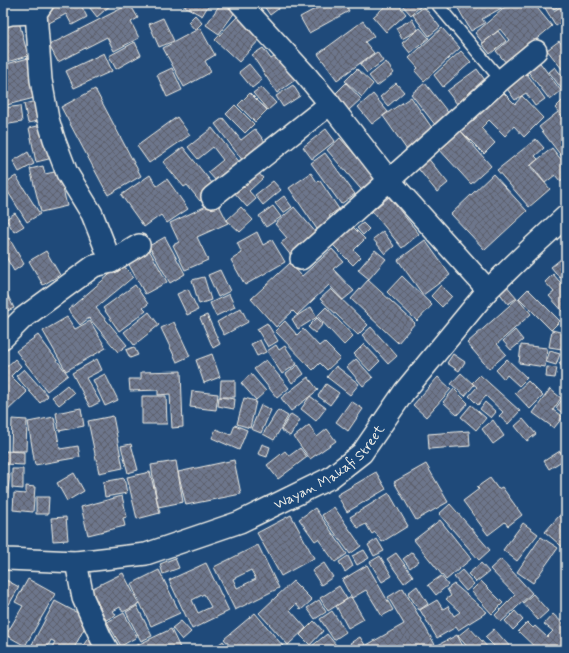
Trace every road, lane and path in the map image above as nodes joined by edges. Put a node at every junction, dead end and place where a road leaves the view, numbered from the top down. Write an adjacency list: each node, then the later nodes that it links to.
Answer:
1 (240, 3): 7 (street)
2 (436, 3): 6 (lane)
3 (39, 8): 4 (street); 13 (street)
4 (3, 16)
5 (536, 50): 6 (street)
6 (501, 80): 8 (street)
7 (330, 104): 8 (street); 9 (street)
8 (389, 180): 12 (street); 14 (street)
9 (212, 197)
10 (566, 216): 14 (street, Wayan Makafi Street)
11 (139, 245): 13 (street)
12 (301, 259)
13 (111, 262): 15 (street)
14 (488, 290): 17 (street, Wayan Makafi Street)
15 (3, 338)
16 (3, 558): 17 (street, Wayan Makafi Street)
17 (76, 562): 18 (street)
18 (108, 650)

